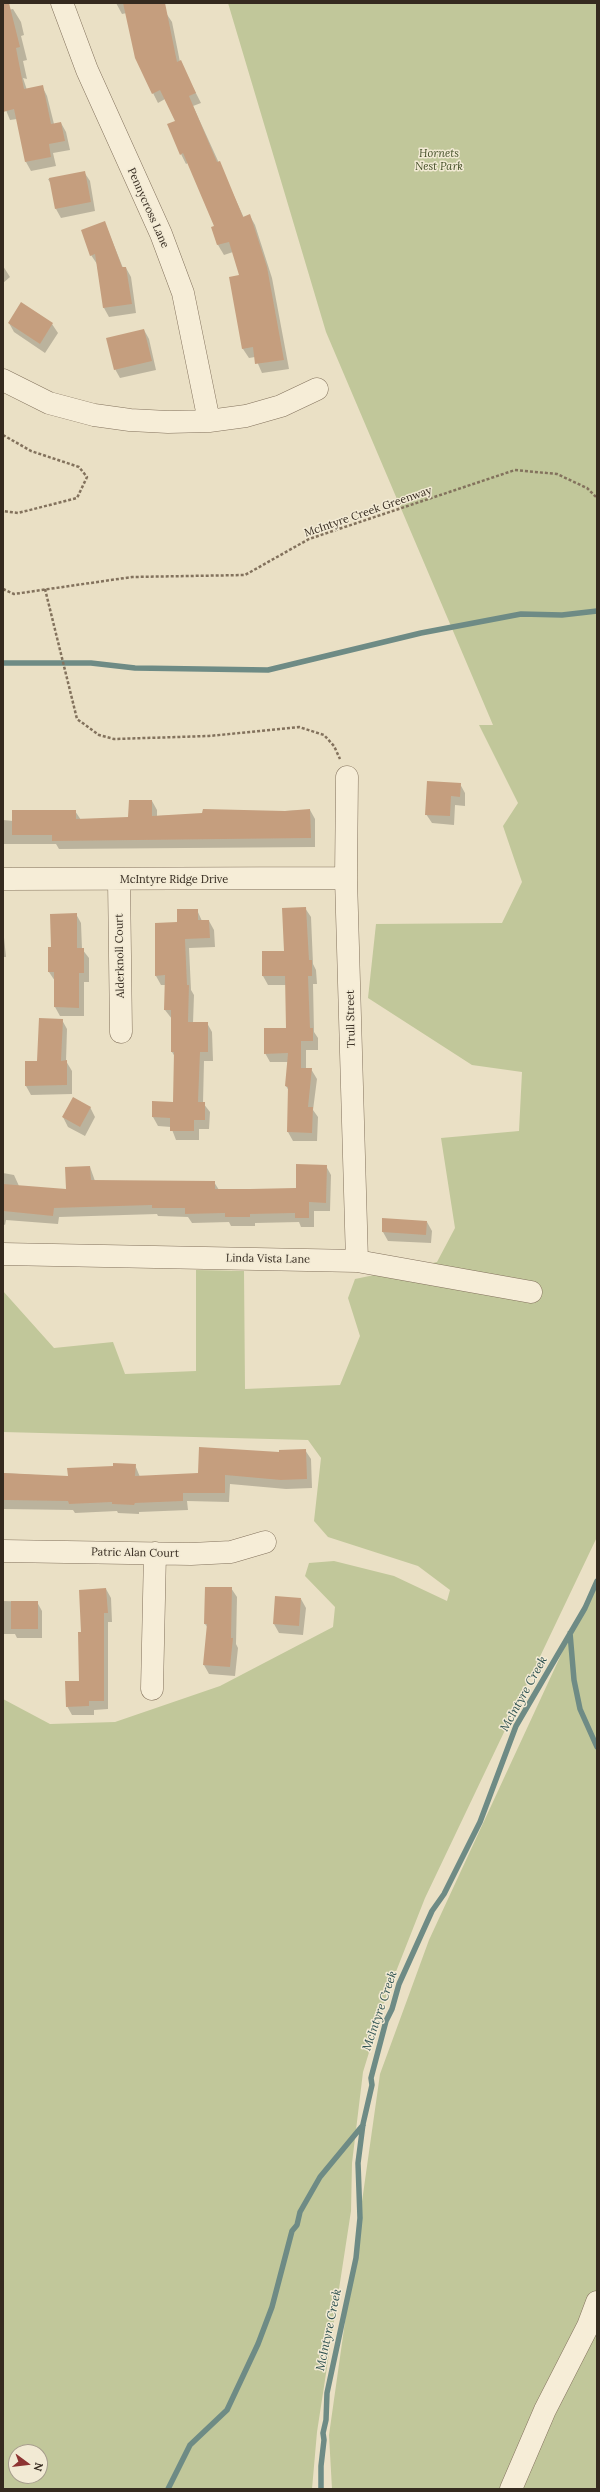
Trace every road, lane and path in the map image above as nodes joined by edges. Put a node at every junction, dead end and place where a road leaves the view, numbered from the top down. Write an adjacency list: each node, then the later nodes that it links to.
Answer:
1 (62, 3): 4 (street, Pennycross Lane)
2 (3, 380): 4 (street)
3 (317, 389): 4 (street)
4 (209, 421)
5 (3, 435): 7 (path)
6 (597, 498): 9 (path, McIntyre Creek Greenway)
7 (3, 512)
8 (3, 588): 9 (path, McIntyre Creek Greenway)
9 (45, 589): 10 (path)
10 (347, 777): 11 (street, Trull Street)
11 (346, 878): 13 (street, McIntyre Ridge Drive); 16 (street, Trull Street)
12 (3, 879): 13 (street, McIntyre Ridge Drive)
13 (119, 880): 14 (street, Alderknoll Court)
14 (121, 1032)
15 (3, 1254): 16 (street, Linda Vista Lane)
16 (357, 1261): 17 (street, Linda Vista Lane)
17 (531, 1292)
18 (265, 1542): 20 (street, Patric Alan Court)
19 (3, 1551): 20 (street, Patric Alan Court)
20 (155, 1553): 21 (street)
21 (152, 1689)
22 (597, 2302): 23 (street)
23 (511, 2489)

